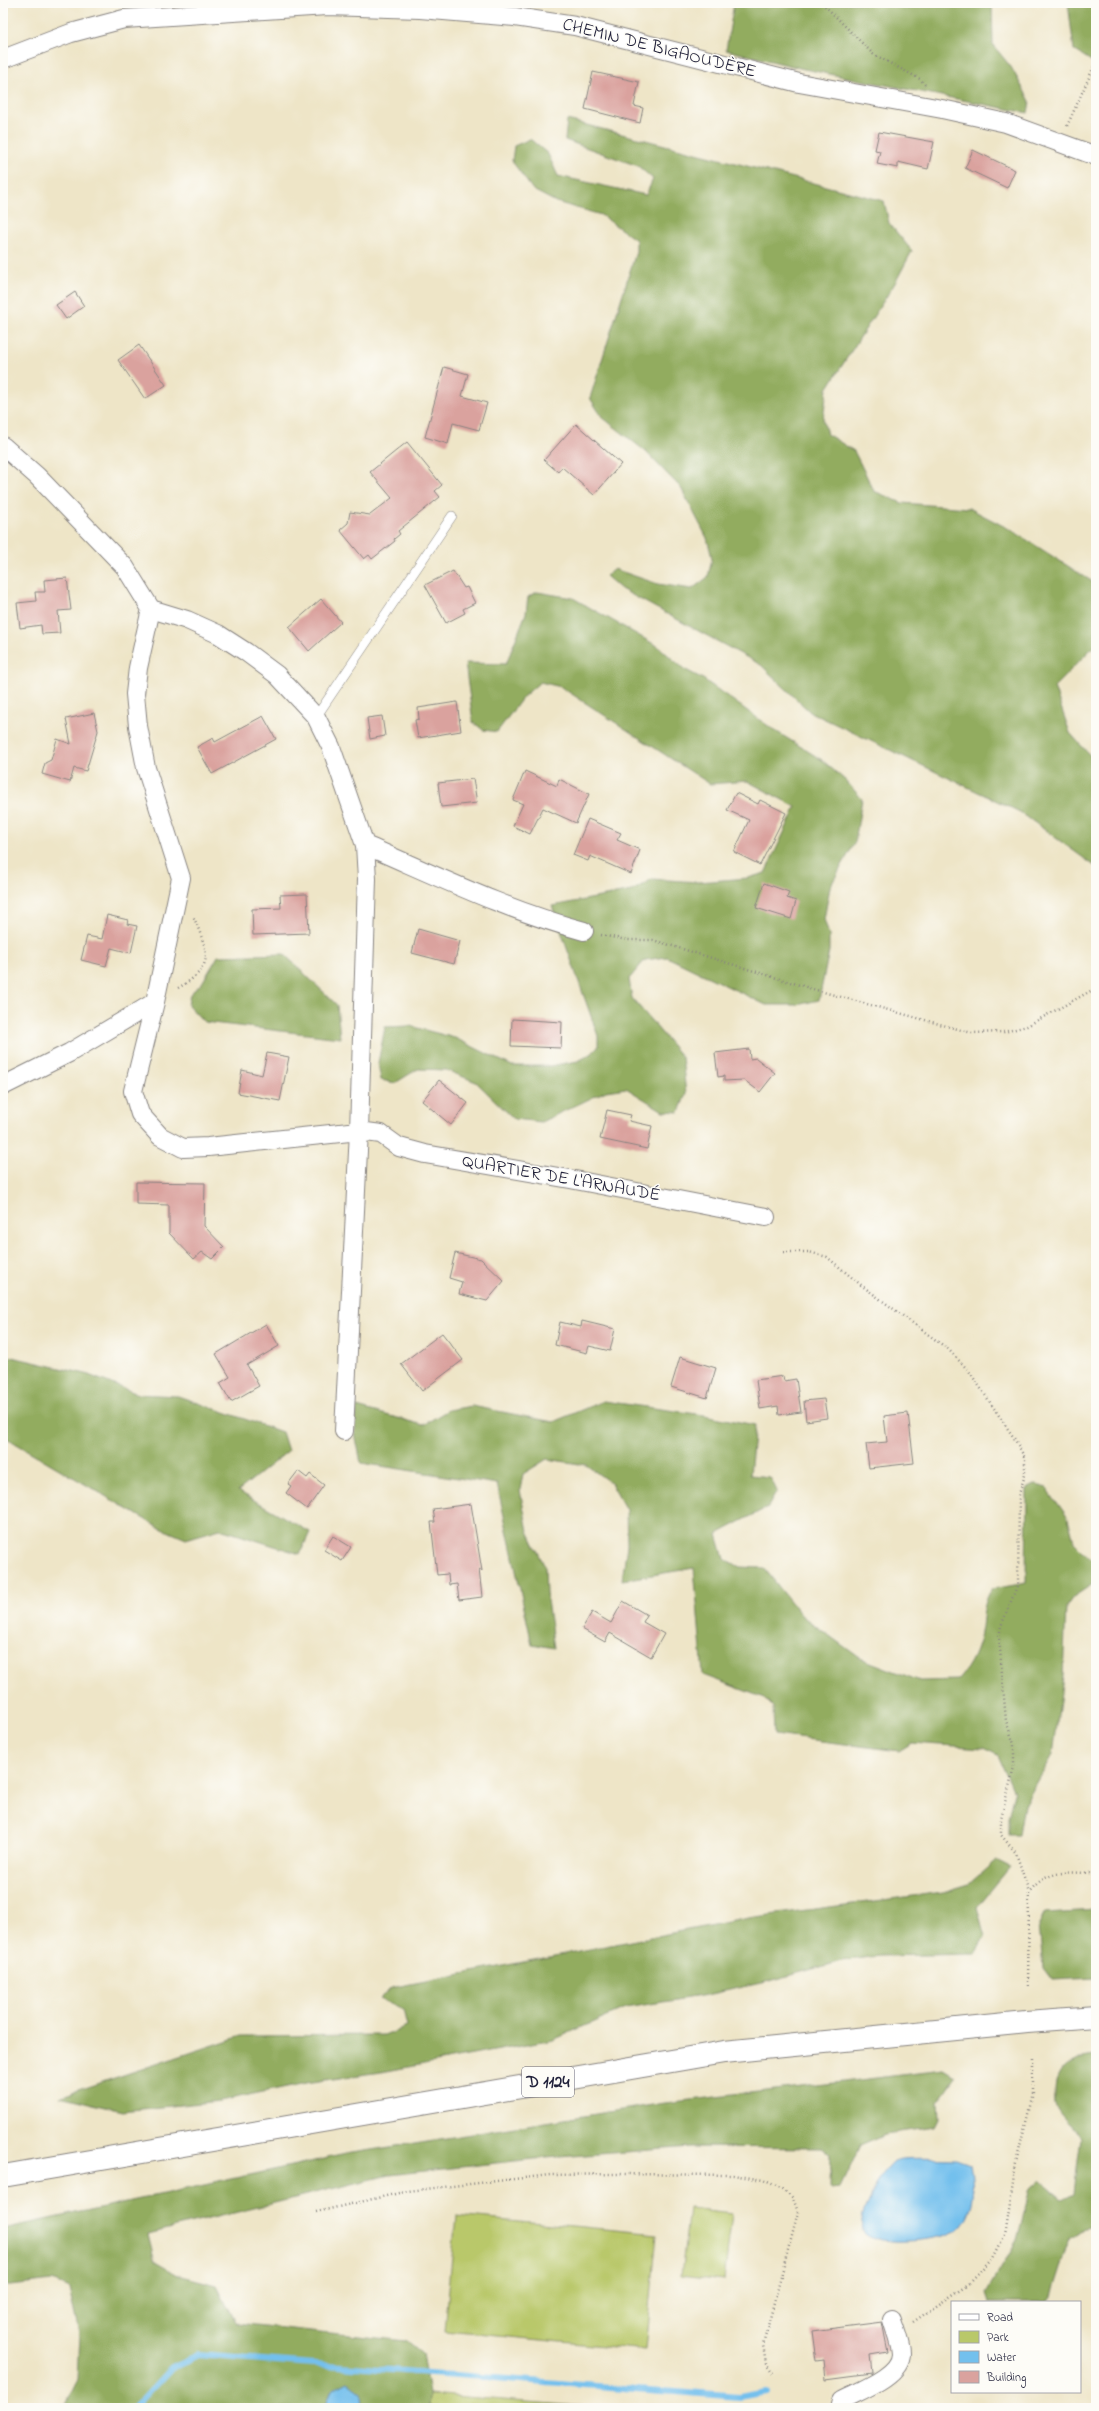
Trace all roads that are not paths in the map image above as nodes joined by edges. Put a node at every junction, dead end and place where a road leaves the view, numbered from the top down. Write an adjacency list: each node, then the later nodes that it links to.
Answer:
1 (3, 59): 2 (street, CHEMIN DE BIGAOUDÈRE)
2 (1096, 156)
3 (3, 446): 5 (street)
4 (452, 516): 6 (lane)
5 (151, 609): 6 (street); 9 (street, QUARTIER DE L'ARNAUDÉ)
6 (316, 717): 7 (street)
7 (365, 845): 8 (street); 11 (street)
8 (584, 931)
9 (155, 1002): 10 (street); 11 (street, QUARTIER DE L'ARNAUDÉ)
10 (3, 1086)
11 (359, 1131): 12 (street, QUARTIER DE L'ARNAUDÉ); 13 (street)
12 (766, 1217)
13 (344, 1431)
14 (1096, 2017): 15 (highway, D 1124)
15 (3, 2176)
16 (894, 2327): 17 (street)
17 (840, 2408)

